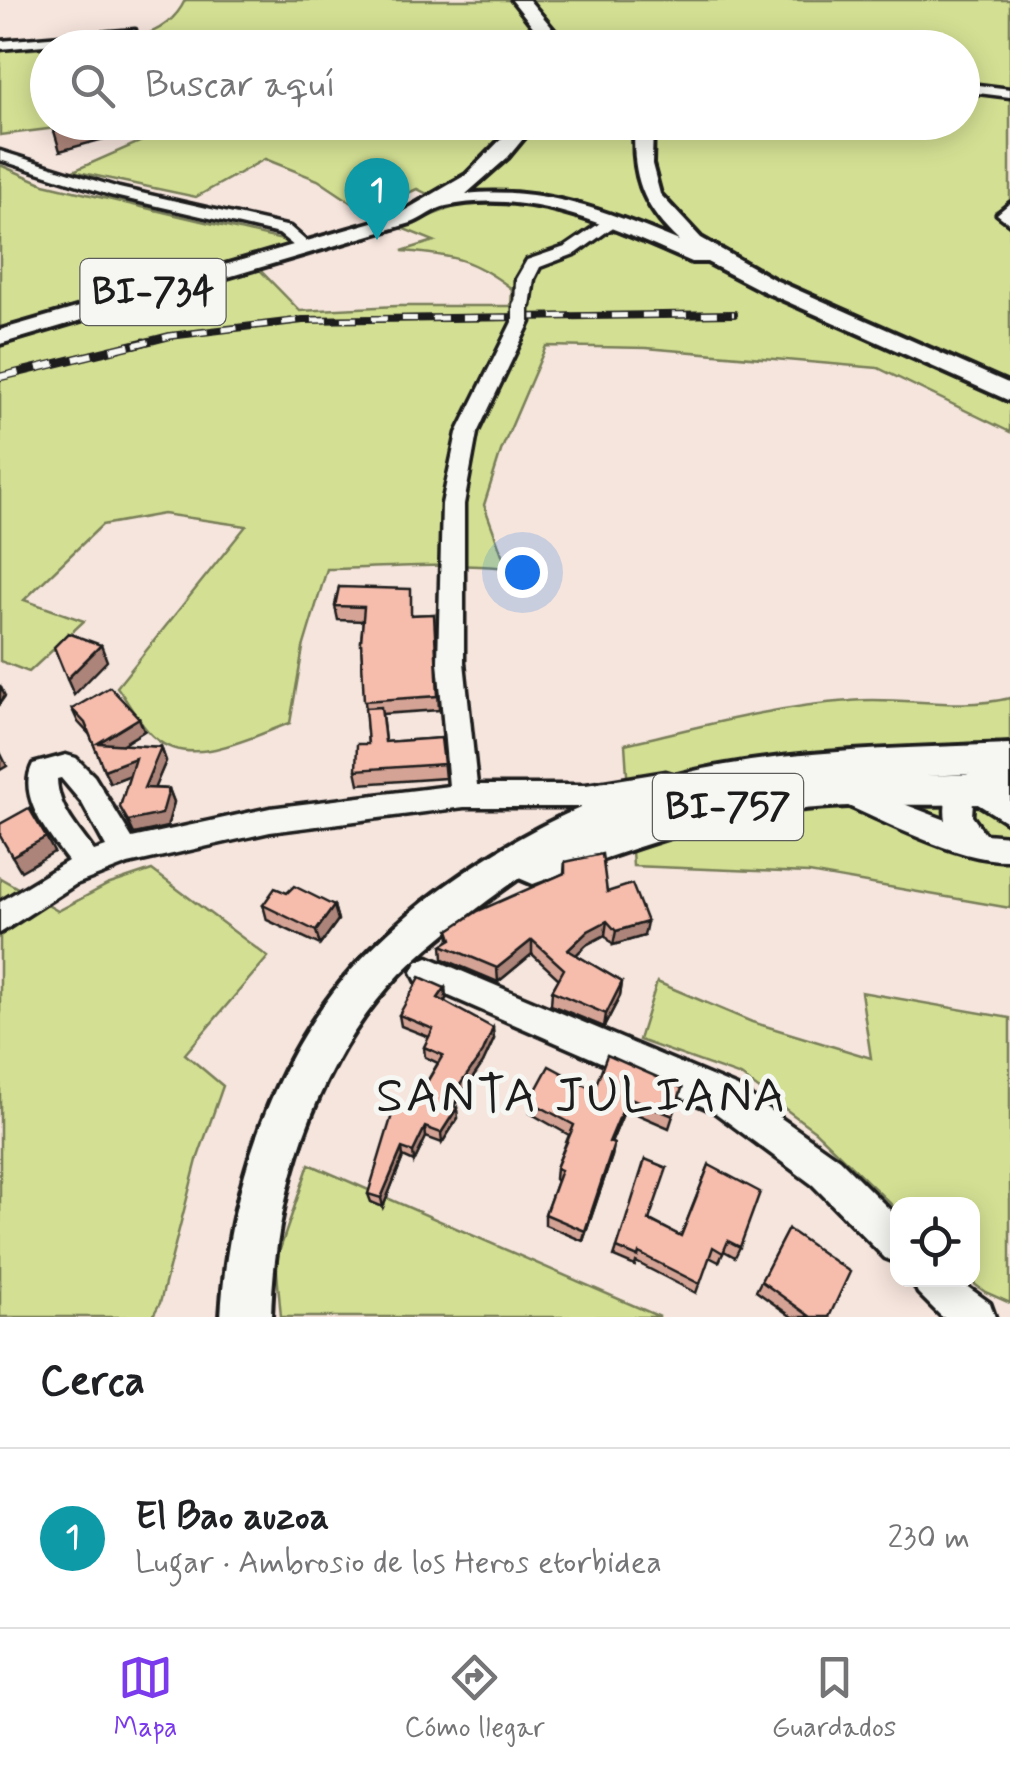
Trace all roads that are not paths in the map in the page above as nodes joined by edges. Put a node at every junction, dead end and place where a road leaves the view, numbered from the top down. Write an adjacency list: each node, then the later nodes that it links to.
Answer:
1 (523, 5): 2 (highway)
2 (545, 30)
3 (30, 42): 4 (street)
4 (0, 45)
5 (980, 90): 6 (street)
6 (1010, 92)
7 (493, 140): 15 (main road, BI-734)
8 (514, 140): 11 (main road, BI-734)
9 (644, 140): 17 (main road)
10 (0, 155): 16 (street)
11 (442, 202): 14 (main road); 15 (main road, BI-734)
12 (1010, 208): 13 (street)
13 (1010, 219)
14 (612, 222): 17 (main road); 24 (street)
15 (341, 237): 16 (main road, BI-734)
16 (306, 248): 18 (main road, BI-734)
17 (765, 282): 19 (main road)
18 (0, 337)
19 (1010, 393)
20 (1010, 758): 21 (main road, BI-757)
21 (906, 763): 22 (street); 26 (main road, BI-757)
22 (990, 789): 23 (main road, BI-757); 27 (street)
23 (842, 792): 25 (main road, BI-757); 27 (street)
24 (464, 796): 26 (street); 28 (street)
25 (754, 803): 26 (street); 30 (main road, BI-757)
26 (612, 804): 30 (main road, BI-757)
27 (997, 850)
28 (125, 852): 29 (street); 29 (street)
29 (87, 866): 31 (street)
30 (460, 900): 35 (main road, BI-757)
31 (0, 918)
32 (428, 972): 33 (street)
33 (890, 1237)
34 (938, 1287): 36 (street)
35 (246, 1317)
36 (976, 1317)

